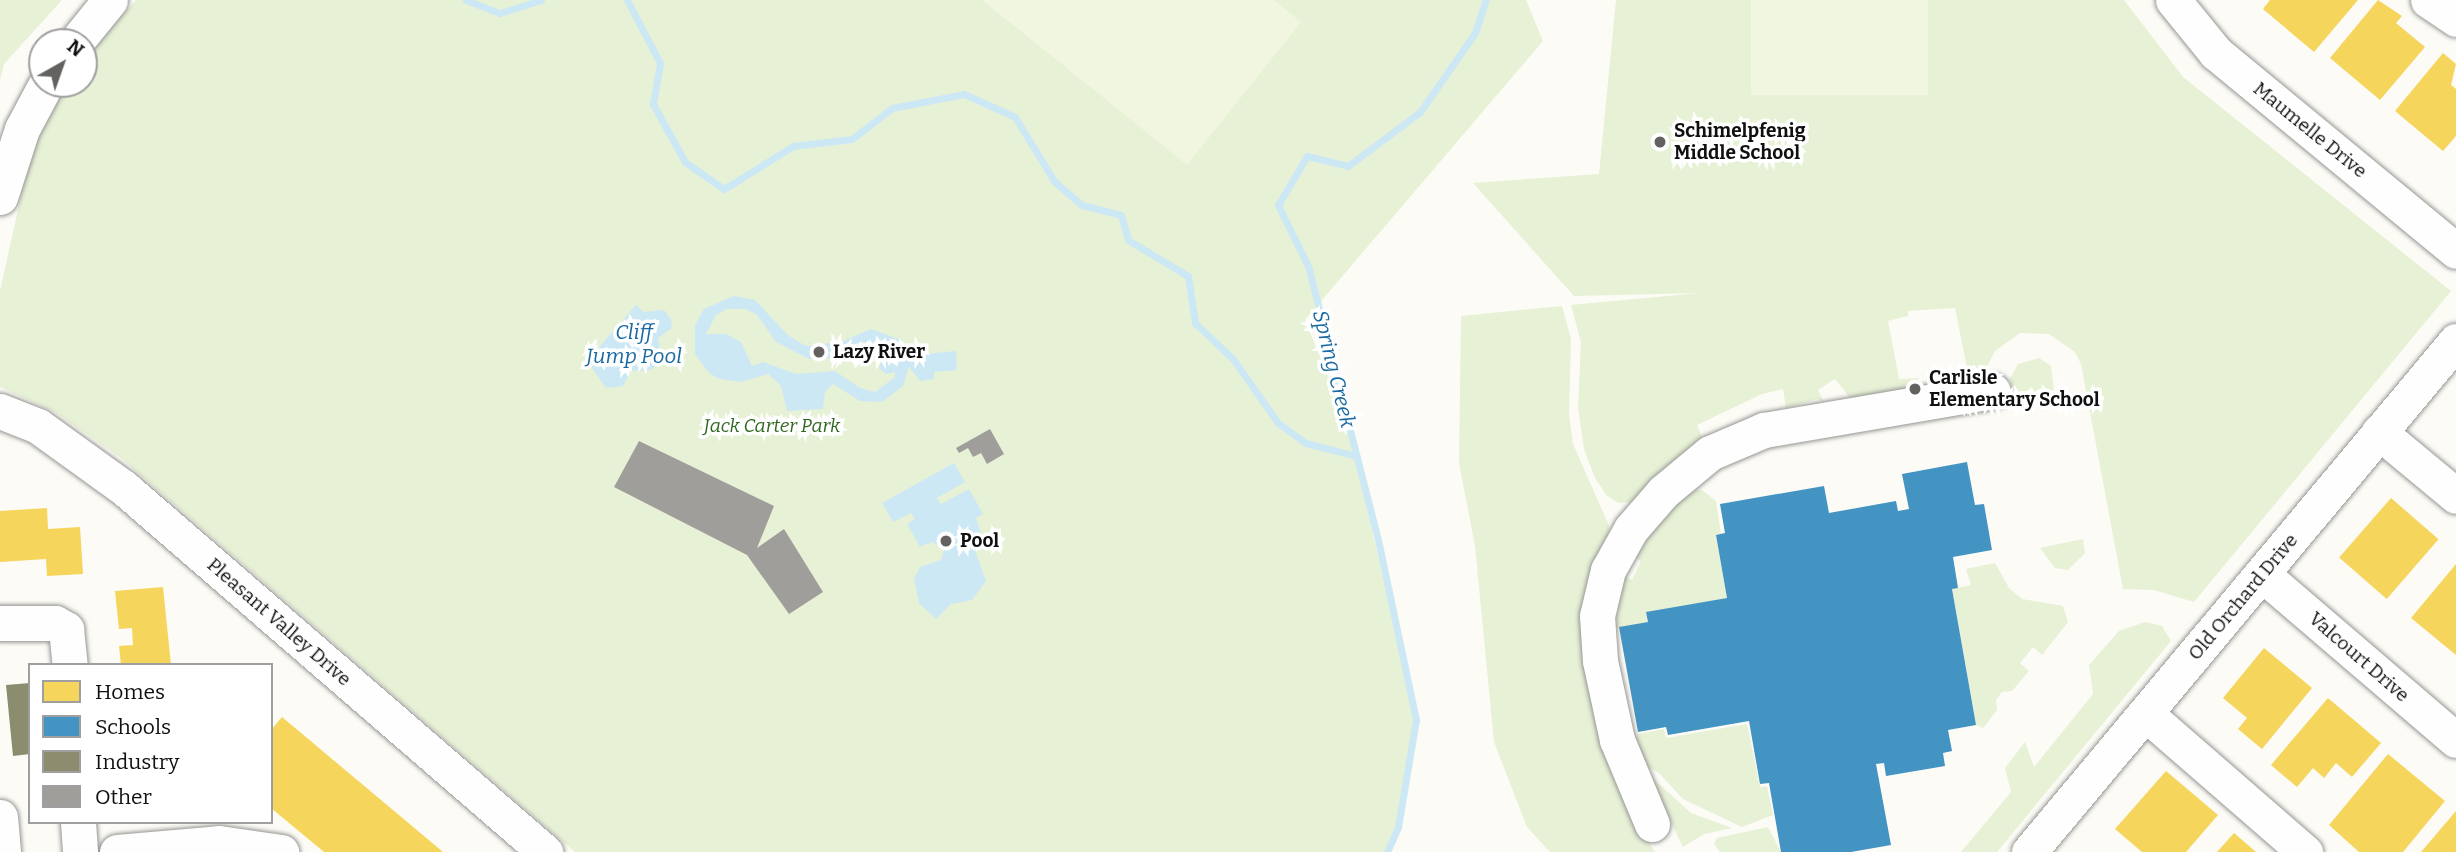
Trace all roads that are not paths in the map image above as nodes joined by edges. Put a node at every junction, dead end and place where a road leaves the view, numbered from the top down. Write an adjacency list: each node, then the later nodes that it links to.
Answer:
1 (110, 0): 5 (street)
2 (2173, 0): 8 (street, Maumelle Drive)
3 (2428, 0): 4 (street)
4 (2456, 19)
5 (87, 28)
6 (39, 98): 7 (street)
7 (0, 197)
8 (2456, 251)
9 (2456, 341): 12 (street, Old Orchard Drive)
10 (1993, 391): 21 (street)
11 (0, 411): 28 (street, Pleasant Valley Drive)
12 (2379, 432): 13 (street); 14 (street, Old Orchard Drive)
13 (2456, 496)
14 (2262, 574): 17 (street, Old Orchard Drive); 18 (street, Valcourt Drive)
15 (0, 623): 16 (street)
16 (70, 663)
17 (2146, 714): 23 (street, Old Orchard Drive); 29 (street)
18 (2456, 740)
19 (0, 817): 25 (street)
20 (78, 824): 26 (street)
21 (1652, 824)
22 (219, 847): 24 (street); 27 (street)
23 (2036, 849)
24 (127, 851)
25 (4, 852)
26 (80, 852)
27 (281, 852)
28 (545, 852)
29 (2305, 852)

